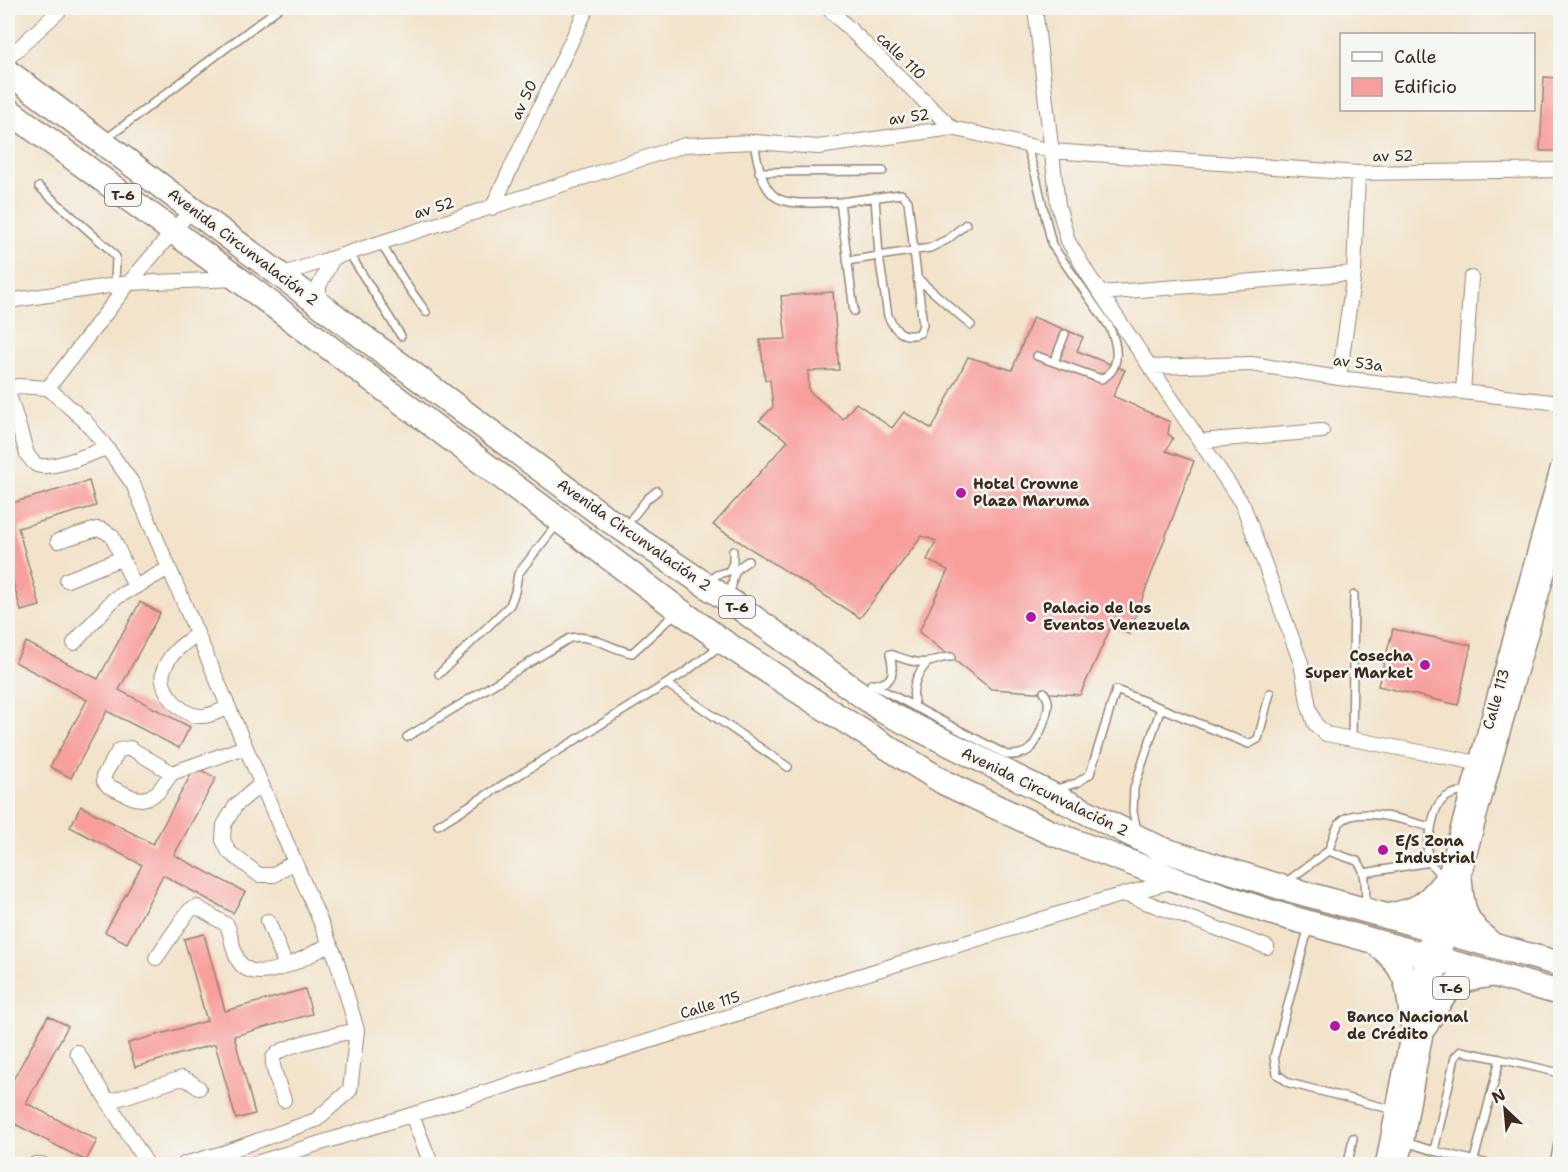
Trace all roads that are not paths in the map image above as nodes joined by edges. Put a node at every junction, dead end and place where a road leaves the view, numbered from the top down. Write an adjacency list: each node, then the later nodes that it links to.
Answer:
1 (62, 8): 6 (street)
2 (279, 8): 10 (lane)
3 (587, 8): 21 (street, av 50)
4 (828, 8): 9 (street, calle 110)
5 (1035, 8): 13 (street)
6 (8, 58)
7 (8, 72): 10 (highway, Avenida Circunvalación 2 / T-6)
8 (8, 110): 24 (highway, Avenida Circunvalación 2 / T-6)
9 (952, 128): 11 (street, av 52); 12 (street, av 52)
10 (102, 142): 22 (highway, Avenida Circunvalación 2 / T-6)
11 (754, 142): 16 (lane); 21 (street, av 52)
12 (1026, 145): 13 (street, av 52); 46 (lane)
13 (1052, 151): 17 (street, av 52); 37 (street)
14 (1560, 170): 17 (street, av 52)
15 (883, 171): 16 (lane)
16 (759, 172): 20 (lane)
17 (1358, 173): 31 (street)
18 (39, 187): 36 (lane)
19 (875, 197): 20 (lane); 26 (lane); 28 (lane)
20 (840, 202): 30 (lane)
21 (492, 208): 25 (street, av 52)
22 (192, 209): 24 (street); 32 (highway, Avenida Circunvalación 2 / T-6)
23 (966, 224): 26 (lane)
24 (173, 232): 35 (highway, Avenida Circunvalación 2 / T-6); 36 (street)
25 (380, 242): 27 (street, av 52); 41 (lane)
26 (914, 252): 28 (lane); 33 (lane)
27 (349, 253): 29 (street, av 52); 44 (lane)
28 (879, 256): 30 (lane); 33 (lane)
29 (333, 258): 32 (street, av 52); 39 (street)
30 (847, 261): 40 (lane)
31 (1354, 273): 37 (street); 48 (street)
32 (280, 275): 39 (highway, Avenida Circunvalación 2 / T-6)
33 (917, 278): 42 (lane)
34 (1471, 278): 51 (street)
35 (238, 279): 36 (street); 59 (highway, Avenida Circunvalación 2 / T-6)
36 (122, 284): 38 (street); 49 (street)
37 (1101, 293): 47 (street)
38 (8, 301)
39 (319, 304): 92 (highway, Avenida Circunvalación 2 / T-6)
40 (854, 311)
41 (426, 312)
42 (971, 325)
43 (1065, 334): 46 (lane)
44 (401, 336)
45 (1037, 356): 46 (lane)
46 (1054, 362)
47 (1150, 367): 48 (street, av 53a); 54 (street)
48 (1339, 378): 51 (street, av 53a)
49 (48, 388): 50 (street); 55 (street)
50 (8, 390): 55 (street)
51 (1463, 392): 52 (street, av 53a)
52 (1560, 403)
53 (1322, 431): 54 (street)
54 (1200, 441): 85 (street)
55 (107, 448): 65 (street)
56 (1560, 468): 87 (street, Calle 113)
57 (657, 491): 58 (lane)
58 (632, 518)
59 (560, 521): 71 (highway, Avenida Circunvalación 2 / T-6); 77 (lane)
60 (1560, 522): 101 (street, Calle 113)
61 (58, 542): 63 (street)
62 (734, 551): 66 (lane)
63 (122, 558): 67 (street); 69 (street)
64 (748, 561): 68 (lane)
65 (168, 568): 69 (street); 72 (street)
66 (716, 575)
67 (67, 580)
68 (732, 586)
69 (135, 587): 73 (street)
70 (1354, 595): 85 (lane)
71 (679, 610): 74 (highway, Avenida Circunvalación 2 / T-6); 84 (lane)
72 (196, 634): 82 (street); 82 (street)
73 (74, 643)
74 (725, 643): 78 (lane); 100 (highway, Avenida Circunvalación 2 / T-6)
75 (951, 657): 76 (lane)
76 (928, 662): 81 (lane); 81 (lane)
77 (439, 674)
78 (667, 684): 88 (lane); 93 (lane)
79 (1044, 692): 81 (lane)
80 (1270, 693): 83 (lane)
81 (915, 707)
82 (228, 708): 86 (street)
83 (1161, 708): 92 (lane); 95 (lane)
84 (407, 737)
85 (1352, 739): 87 (street)
86 (245, 747): 89 (street); 90 (street)
87 (1478, 763): 91 (street, Calle 113)
88 (788, 767)
89 (172, 773): 89 (street)
90 (261, 784): 97 (street); 97 (street)
91 (1471, 790): 94 (lane); 101 (street, Calle 113)
92 (1044, 792): 95 (highway, Avenida Circunvalación 2 / T-6)
93 (438, 825)
94 (1431, 827): 96 (lane); 98 (lane)
95 (1138, 838): 102 (highway, Avenida Circunvalación 2 / T-6)
96 (1328, 851): 99 (lane); 102 (lane)
97 (294, 861): 109 (street)
98 (1430, 862): 99 (lane); 101 (lane)
99 (1364, 873): 104 (lane)
100 (1176, 880): 103 (street, Calle 115); 106 (highway, Avenida Circunvalación 2 / T-6)
101 (1453, 881): 104 (highway); 107 (street, Calle 113); 110 (highway)
102 (1281, 886): 104 (highway, Avenida Circunvalación 2 / T-6)
103 (1124, 894): 111 (street); 127 (street, Calle 115)
104 (1377, 913): 107 (highway, Avenida Circunvalación 2 / T-6)
105 (268, 921): 115 (street)
106 (1310, 923): 108 (highway, Avenida Circunvalación 2 / T-6); 126 (lane)
107 (1440, 931): 110 (highway, Avenida Circunvalación 2 / T-6); 112 (street, Calle 113)
108 (1372, 940): 112 (highway, Avenida Circunvalación 2 / T-6); 118 (highway)
109 (330, 944): 115 (street); 119 (street)
110 (1494, 946): 114 (highway, Avenida Circunvalación 2 / T-6)
111 (1267, 947)
112 (1432, 957): 116 (highway, Avenida Circunvalación 2 / T-6); 118 (street, Calle 113)
113 (156, 958): 115 (street)
114 (1560, 964)
115 (286, 966)
116 (1493, 975): 117 (highway, Avenida Circunvalación 2 / T-6); 118 (highway, T-6)
117 (1560, 993)
118 (1419, 1023): 126 (street); 130 (street)
119 (357, 1030): 124 (street); 136 (street)
120 (77, 1052): 125 (street)
121 (1500, 1059): 122 (lane); 131 (lane); 132 (lane)
122 (1560, 1073)
123 (199, 1088): 125 (street)
124 (284, 1100)
125 (108, 1102): 135 (street)
126 (1395, 1111): 140 (street)
127 (412, 1115): 137 (street, Calle 115); 138 (street)
128 (1560, 1133): 143 (lane)
129 (1353, 1138): 139 (lane)
130 (1404, 1141): 131 (lane); 141 (street)
131 (1434, 1151): 132 (lane)
132 (1474, 1160): 142 (lane)
133 (34, 1164): 134 (street)
134 (42, 1164)
135 (147, 1164)
136 (184, 1164)
137 (253, 1164)
138 (431, 1164)
139 (1348, 1164)
140 (1385, 1164)
141 (1400, 1164)
142 (1489, 1164)
143 (1554, 1164)

